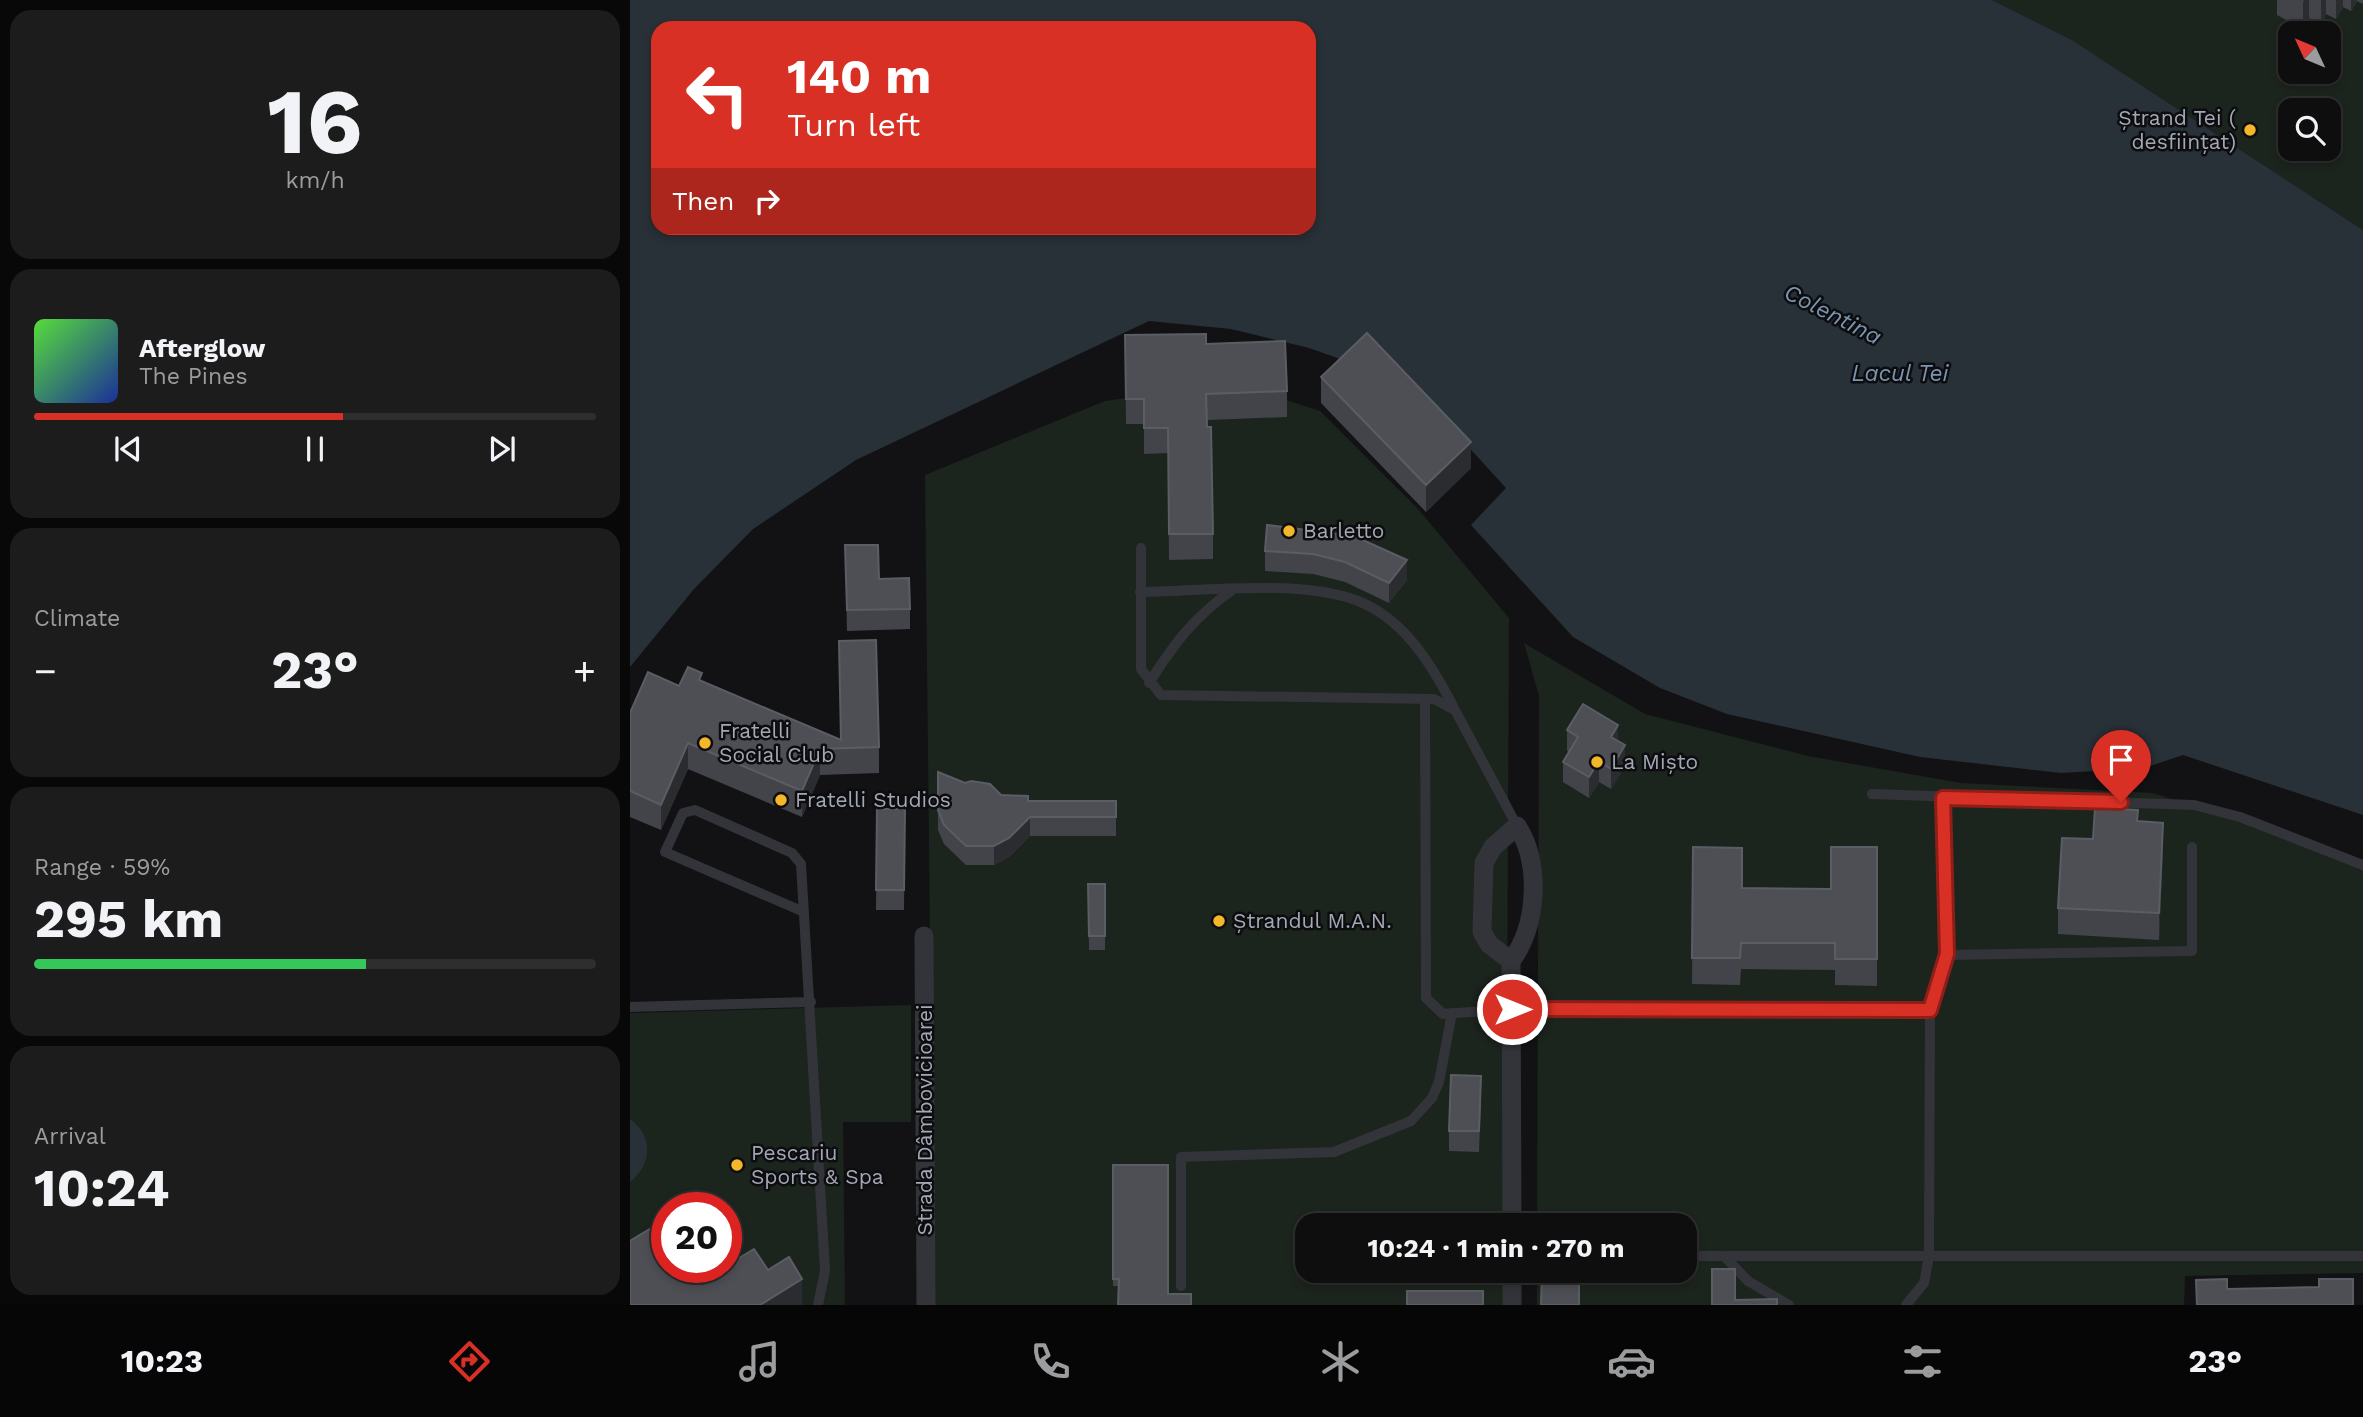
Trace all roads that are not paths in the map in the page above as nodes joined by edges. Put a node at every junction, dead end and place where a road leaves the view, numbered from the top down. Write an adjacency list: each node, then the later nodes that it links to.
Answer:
1 (1141, 548): 3 (lane)
2 (1231, 590): 3 (lane); 4 (lane); 6 (lane)
3 (1140, 592): 4 (lane)
4 (1149, 683): 5 (lane)
5 (1426, 698): 6 (lane); 20 (lane)
6 (1455, 710): 9 (lane)
7 (1872, 794): 8 (lane)
8 (1943, 798): 11 (lane); 14 (lane)
9 (1517, 826): 15 (street); 15 (street)
10 (2192, 847): 14 (lane)
11 (2363, 865)
12 (804, 912): 12 (lane); 16 (lane)
13 (924, 936): 29 (street, Strada Dâmbovicioarei)
14 (1947, 954): 19 (lane)
15 (1511, 961): 18 (street)
16 (811, 1002): 17 (lane); 28 (lane)
17 (630, 1007)
18 (1512, 1009): 19 (lane); 20 (lane); 21 (street)
19 (1930, 1010): 24 (lane)
20 (1452, 1013): 27 (lane)
21 (1512, 1213)
22 (1697, 1256): 23 (lane)
23 (1724, 1256): 24 (lane); 31 (lane)
24 (1929, 1256): 25 (lane); 32 (lane)
25 (2363, 1256)
26 (1512, 1283): 30 (street)
27 (1181, 1286)
28 (818, 1305)
29 (926, 1305)
30 (1512, 1305)
31 (1789, 1305)
32 (1906, 1305)

